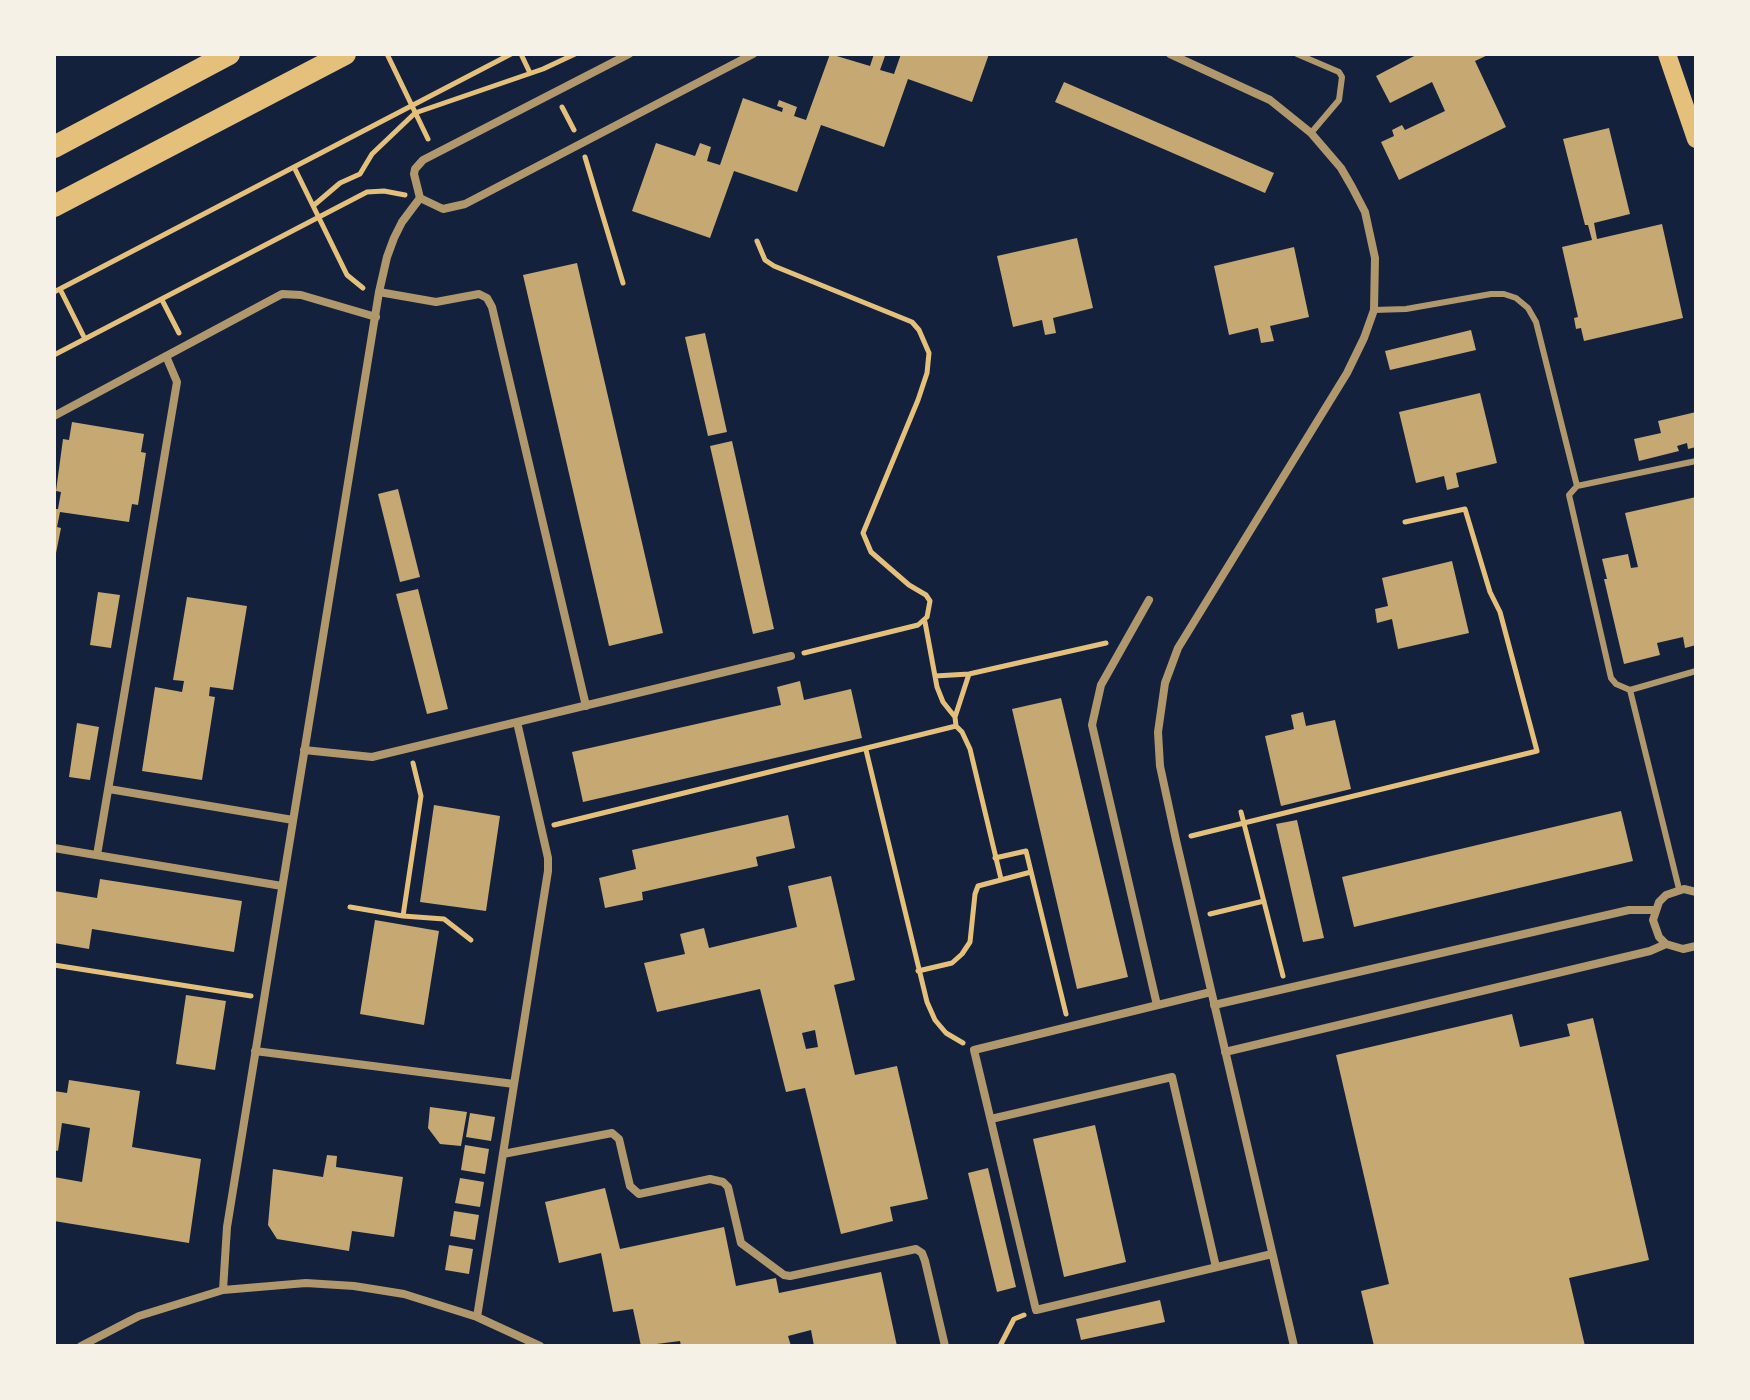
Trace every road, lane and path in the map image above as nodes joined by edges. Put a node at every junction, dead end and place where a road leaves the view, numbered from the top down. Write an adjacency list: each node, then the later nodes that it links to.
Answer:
1 (229, 54): 20 (highway)
2 (345, 54): 23 (highway)
3 (387, 54): 14 (path)
4 (511, 54): 14 (path)
5 (521, 54): 12 (path)
6 (575, 54): 12 (path)
7 (629, 54): 13 (street)
8 (753, 54): 19 (street)
9 (1170, 54): 16 (street)
10 (1297, 54): 16 (lane)
11 (1667, 54): 17 (main road)
12 (530, 73): 15 (path)
13 (555, 92): 19 (path); 22 (street)
14 (412, 106): 15 (path); 21 (path)
15 (415, 113): 18 (path); 24 (path)
16 (1311, 133): 31 (street)
17 (1696, 139)
18 (429, 140)
19 (581, 143): 22 (street); 27 (path)
20 (54, 147)
21 (294, 167): 24 (path); 28 (path)
22 (420, 198): 25 (path); 29 (street)
23 (54, 206)
24 (313, 206): 25 (path)
25 (318, 217): 29 (path); 30 (path)
26 (757, 241): 42 (path)
27 (623, 283)
28 (57, 290): 33 (path)
29 (379, 292): 32 (street); 49 (street)
30 (162, 300): 33 (path); 34 (path)
31 (1374, 310): 39 (lane); 74 (street)
32 (376, 317): 34 (street); 54 (street)
33 (85, 339): 35 (path)
34 (185, 345): 36 (street)
35 (54, 355)
36 (166, 356): 37 (street); 56 (street)
37 (54, 416)
38 (1696, 461): 39 (lane)
39 (1577, 486): 48 (lane)
40 (1405, 522): 59 (path)
41 (1149, 600): 43 (street)
42 (925, 622): 44 (path); 47 (path)
43 (1130, 634): 46 (path); 83 (street)
44 (791, 656): 49 (street)
45 (1696, 671): 48 (lane)
46 (969, 674): 47 (path); 50 (path)
47 (935, 676): 50 (path)
48 (1630, 690): 68 (lane)
49 (586, 706): 51 (street)
50 (955, 717): 52 (path)
51 (517, 722): 53 (street); 60 (street)
52 (956, 726): 55 (path); 64 (path)
53 (409, 748): 54 (street); 73 (path)
54 (304, 750): 58 (street)
55 (866, 750): 60 (path); 79 (path)
56 (109, 789): 58 (street); 63 (street)
57 (1241, 812): 59 (path)
58 (293, 820): 67 (street)
59 (1244, 824): 61 (path); 70 (path)
60 (541, 828): 89 (street)
61 (1205, 833)
62 (54, 848): 63 (street)
63 (97, 855): 67 (street)
64 (995, 858): 65 (path); 66 (path)
65 (1031, 872): 66 (path); 85 (path)
66 (1001, 879): 79 (path)
67 (282, 886): 82 (street)
68 (1679, 889): 69 (street); 72 (street)
69 (1696, 892)
70 (1264, 901): 74 (path); 80 (path)
71 (350, 907): 73 (path)
72 (1654, 910): 76 (street); 80 (street)
73 (403, 916): 75 (path)
74 (1194, 918): 81 (street)
75 (471, 940)
76 (1666, 944): 77 (street); 88 (street)
77 (1696, 946)
78 (54, 965): 82 (path)
79 (918, 971): 86 (path)
80 (1286, 988): 84 (street)
81 (1211, 992): 83 (street); 84 (street)
82 (264, 998): 87 (street)
83 (1157, 1005): 85 (street)
84 (1214, 1005): 88 (street)
85 (1069, 1027): 86 (street)
86 (974, 1050): 90 (street)
87 (255, 1051): 89 (street); 94 (street)
88 (1225, 1052): 92 (street)
89 (514, 1084): 91 (street)
90 (991, 1119): 93 (street); 95 (street)
91 (503, 1154): 96 (street); 99 (street)
92 (1272, 1254): 93 (street); 101 (street)
93 (1216, 1267): 95 (street)
94 (223, 1290): 96 (street); 97 (street)
95 (1036, 1310): 100 (path)
96 (477, 1317): 98 (street)
97 (81, 1346)
98 (540, 1346)
99 (945, 1346)
100 (1000, 1346)
101 (1294, 1346)

